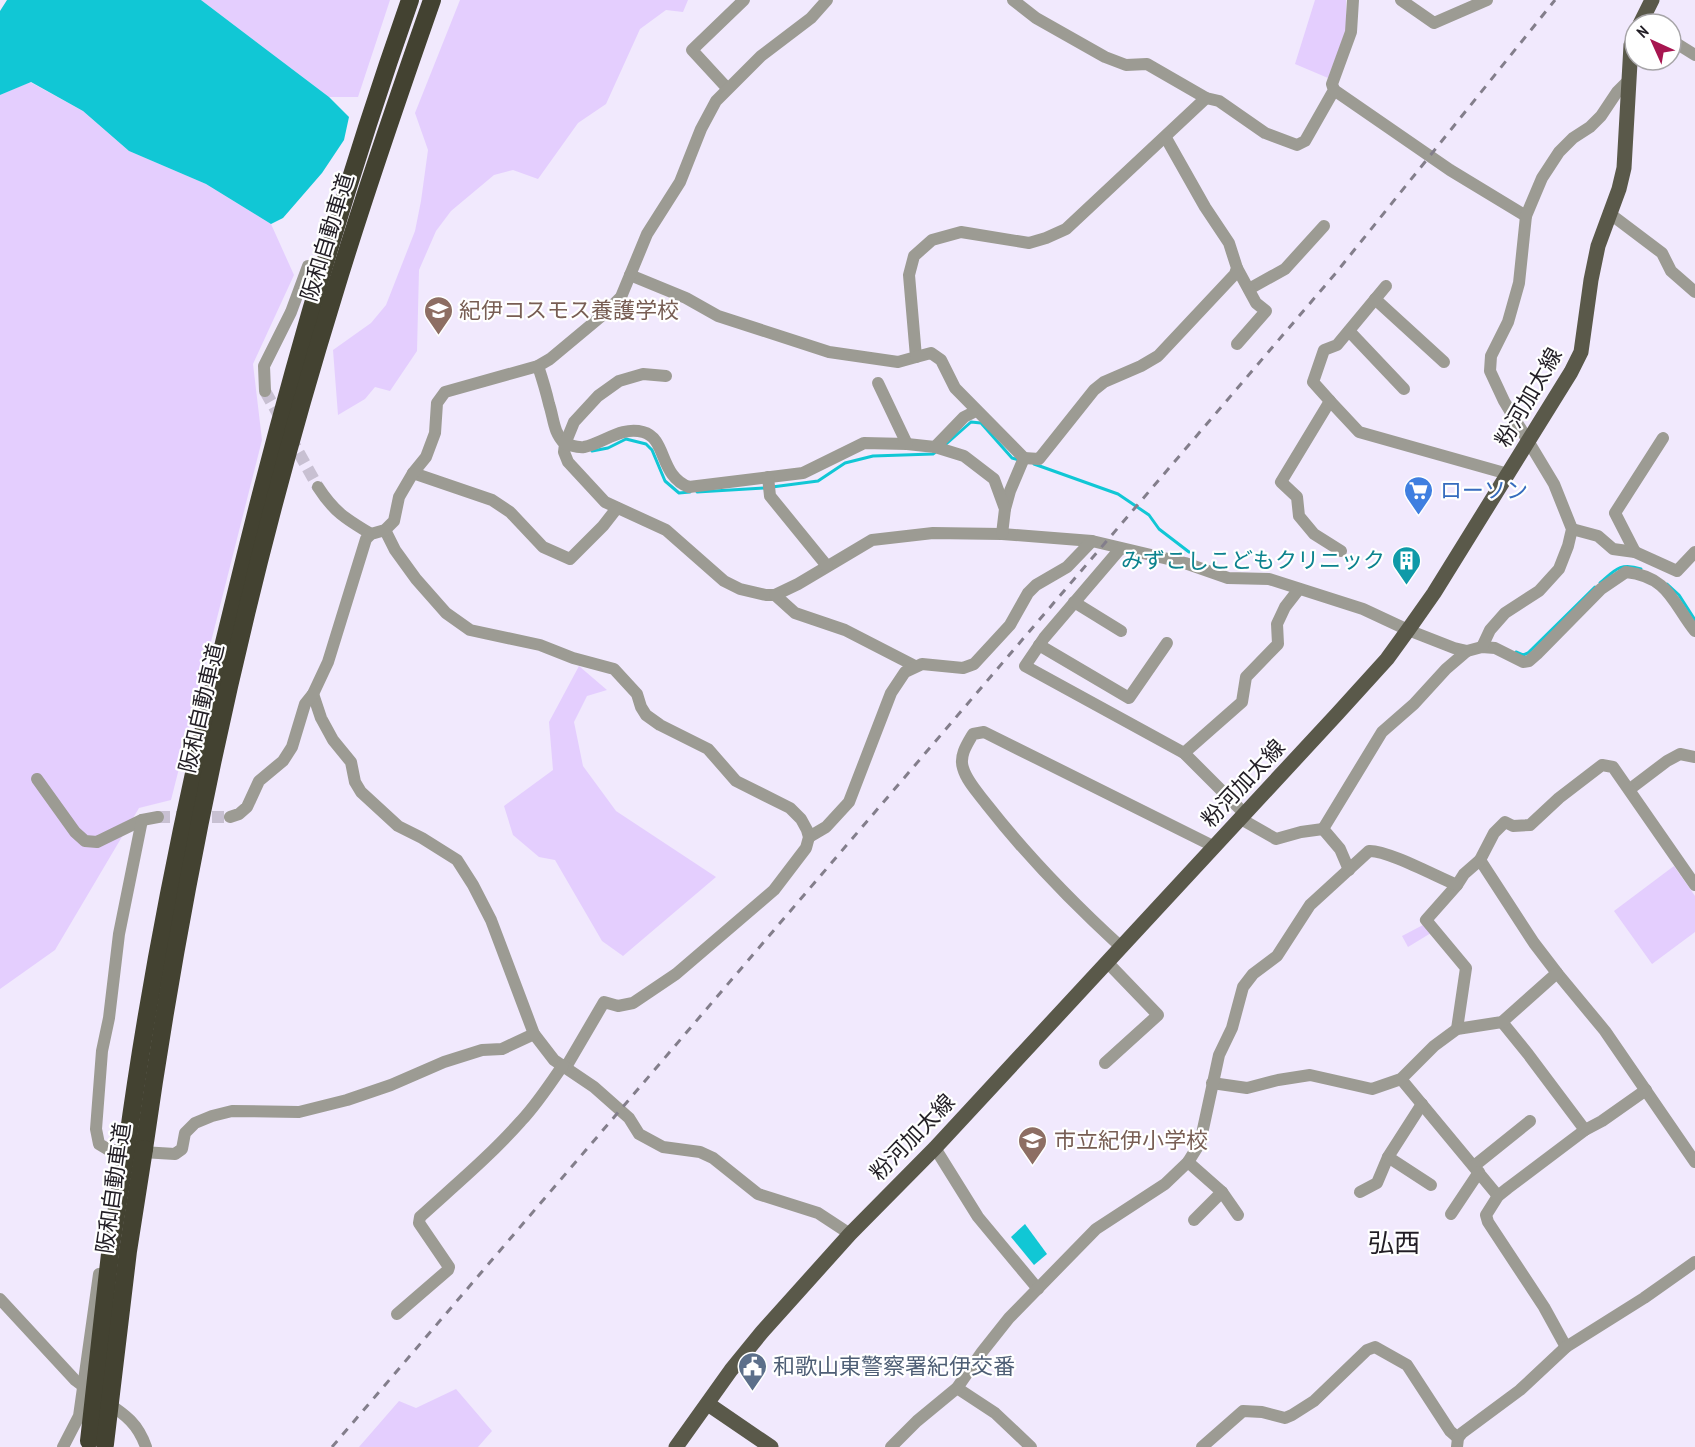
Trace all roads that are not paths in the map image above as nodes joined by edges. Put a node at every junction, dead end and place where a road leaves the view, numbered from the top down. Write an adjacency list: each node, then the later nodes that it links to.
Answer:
1 (409, 0): 101 (highway, 阪和自動車道)
2 (432, 0): 15 (highway, 阪和自動車道)
3 (440, 0): 15 (highway)
4 (744, 0): 12 (street)
5 (826, 0): 12 (street)
6 (1013, 0): 14 (street)
7 (1353, 0): 13 (street)
8 (1401, 0): 9 (street)
9 (1488, 0)
10 (1629, 72): 11 (main road, 粉河加太線)
11 (1629, 80): 17 (main road, 粉河加太線); 18 (street)
12 (727, 88): 22 (street)
13 (1334, 90): 14 (street); 18 (street)
14 (1206, 98): 16 (street)
15 (395, 106): 101 (highway, 阪和自動車道)
16 (1166, 138): 21 (street); 29 (street)
17 (1609, 213): 25 (street); 39 (main road, 粉河加太線)
18 (1526, 216): 39 (street)
19 (1324, 226): 24 (street)
20 (308, 266): 35 (street)
21 (1238, 268): 24 (street); 43 (street)
22 (630, 275): 29 (street); 31 (street)
23 (1386, 286): 26 (street)
24 (1249, 289): 28 (street)
25 (1695, 292)
26 (1375, 299): 27 (street); 30 (street)
27 (1349, 331): 34 (street); 36 (street)
28 (1237, 344)
29 (916, 357): 37 (street)
30 (1444, 362)
31 (538, 366): 40 (street); 44 (street)
32 (666, 376): 40 (street)
33 (878, 383): 41 (street)
34 (1404, 389)
35 (265, 391)
36 (1330, 401): 45 (street); 56 (street)
37 (976, 411): 42 (street); 43 (street)
38 (1663, 438): 57 (street)
39 (1529, 441): 45 (main road, 粉河加太線); 50 (street)
40 (565, 444): 46 (street); 48 (street)
41 (907, 444): 42 (street); 46 (street)
42 (935, 447): 49 (street)
43 (1024, 458): 49 (street)
44 (413, 473): 48 (street); 51 (street)
45 (1508, 474): 63 (main road, 粉河加太線)
46 (768, 477): 59 (street)
47 (318, 487): 52 (street)
48 (617, 508): 61 (street)
49 (1005, 509): 53 (street)
50 (1572, 528): 57 (street); 68 (street)
51 (385, 530): 52 (street); 81 (street)
52 (371, 534): 71 (street)
53 (1002, 534): 54 (street); 59 (street)
54 (1092, 541): 55 (street); 70 (street)
55 (1120, 549): 60 (street); 62 (street)
56 (1341, 551)
57 (1635, 552): 58 (street)
58 (1695, 552)
59 (827, 566): 61 (street)
60 (1299, 589): 63 (street); 72 (street)
61 (775, 595): 70 (street)
62 (1074, 602): 64 (street); 67 (street)
63 (1408, 630): 69 (street); 78 (main road, 粉河加太線)
64 (1121, 631)
65 (1695, 631): 68 (street)
66 (1167, 643): 67 (street)
67 (1039, 645): 72 (street)
68 (1482, 647): 69 (street)
69 (1467, 651): 80 (street)
70 (915, 666): 81 (street)
71 (313, 694): 77 (street); 92 (street)
72 (1184, 753): 78 (street)
73 (1695, 757): 75 (street)
74 (37, 779): 79 (street)
75 (1630, 789): 83 (street); 86 (street)
76 (158, 817): 79 (street)
77 (231, 817)
78 (1243, 817): 80 (street); 82 (main road, 粉河加太線)
79 (142, 820): 101 (street)
80 (1323, 829): 84 (street)
81 (809, 837): 94 (street)
82 (1215, 847): 87 (main road, 粉河加太線); 87 (street)
83 (1480, 860): 85 (street); 89 (street)
84 (1349, 870): 85 (street); 96 (street)
85 (1457, 885): 91 (street)
86 (1695, 885)
87 (1121, 947): 88 (main road, 粉河加太線)
88 (1107, 962): 93 (street); 102 (main road, 粉河加太線)
89 (1557, 973): 90 (street); 97 (street)
90 (1502, 1022): 91 (street); 100 (street)
91 (1457, 1029): 95 (street)
92 (534, 1034): 94 (street); 101 (street)
93 (1105, 1063)
94 (565, 1066): 114 (street); 118 (street)
95 (1401, 1079): 96 (street); 98 (street)
96 (1212, 1083): 104 (street)
97 (1646, 1090): 100 (street); 105 (street)
98 (1422, 1104): 103 (street); 106 (street)
99 (1530, 1121): 106 (street)
100 (1585, 1130): 110 (street)
101 (129, 1148): 120 (street); 124 (highway, 阪和自動車道, bridge)
102 (934, 1148): 114 (main road, 粉河加太線); 116 (street)
103 (1388, 1157): 107 (street); 109 (street)
104 (1188, 1162): 108 (street); 116 (street)
105 (1695, 1162)
106 (1476, 1169): 110 (street); 111 (street)
107 (1431, 1185)
108 (1222, 1192): 112 (street); 113 (street)
109 (1360, 1192)
110 (1498, 1196): 119 (street)
111 (1451, 1214)
112 (1238, 1215)
113 (1194, 1220)
114 (850, 1234): 122 (main road, 粉河加太線)
115 (1695, 1262): 119 (street)
116 (1038, 1288): 121 (street)
117 (0, 1299): 120 (street)
118 (397, 1314)
119 (1566, 1347): 123 (street)
120 (83, 1386): 125 (street); 126 (street)
121 (957, 1389): 129 (street); 130 (street)
122 (708, 1404): 127 (main road, 粉河加太線); 128 (main road)
123 (1457, 1442): 131 (street)
124 (97, 1445)
125 (63, 1447)
126 (146, 1447)
127 (676, 1447)
128 (771, 1447)
129 (891, 1447)
130 (1031, 1447)
131 (1202, 1447)

